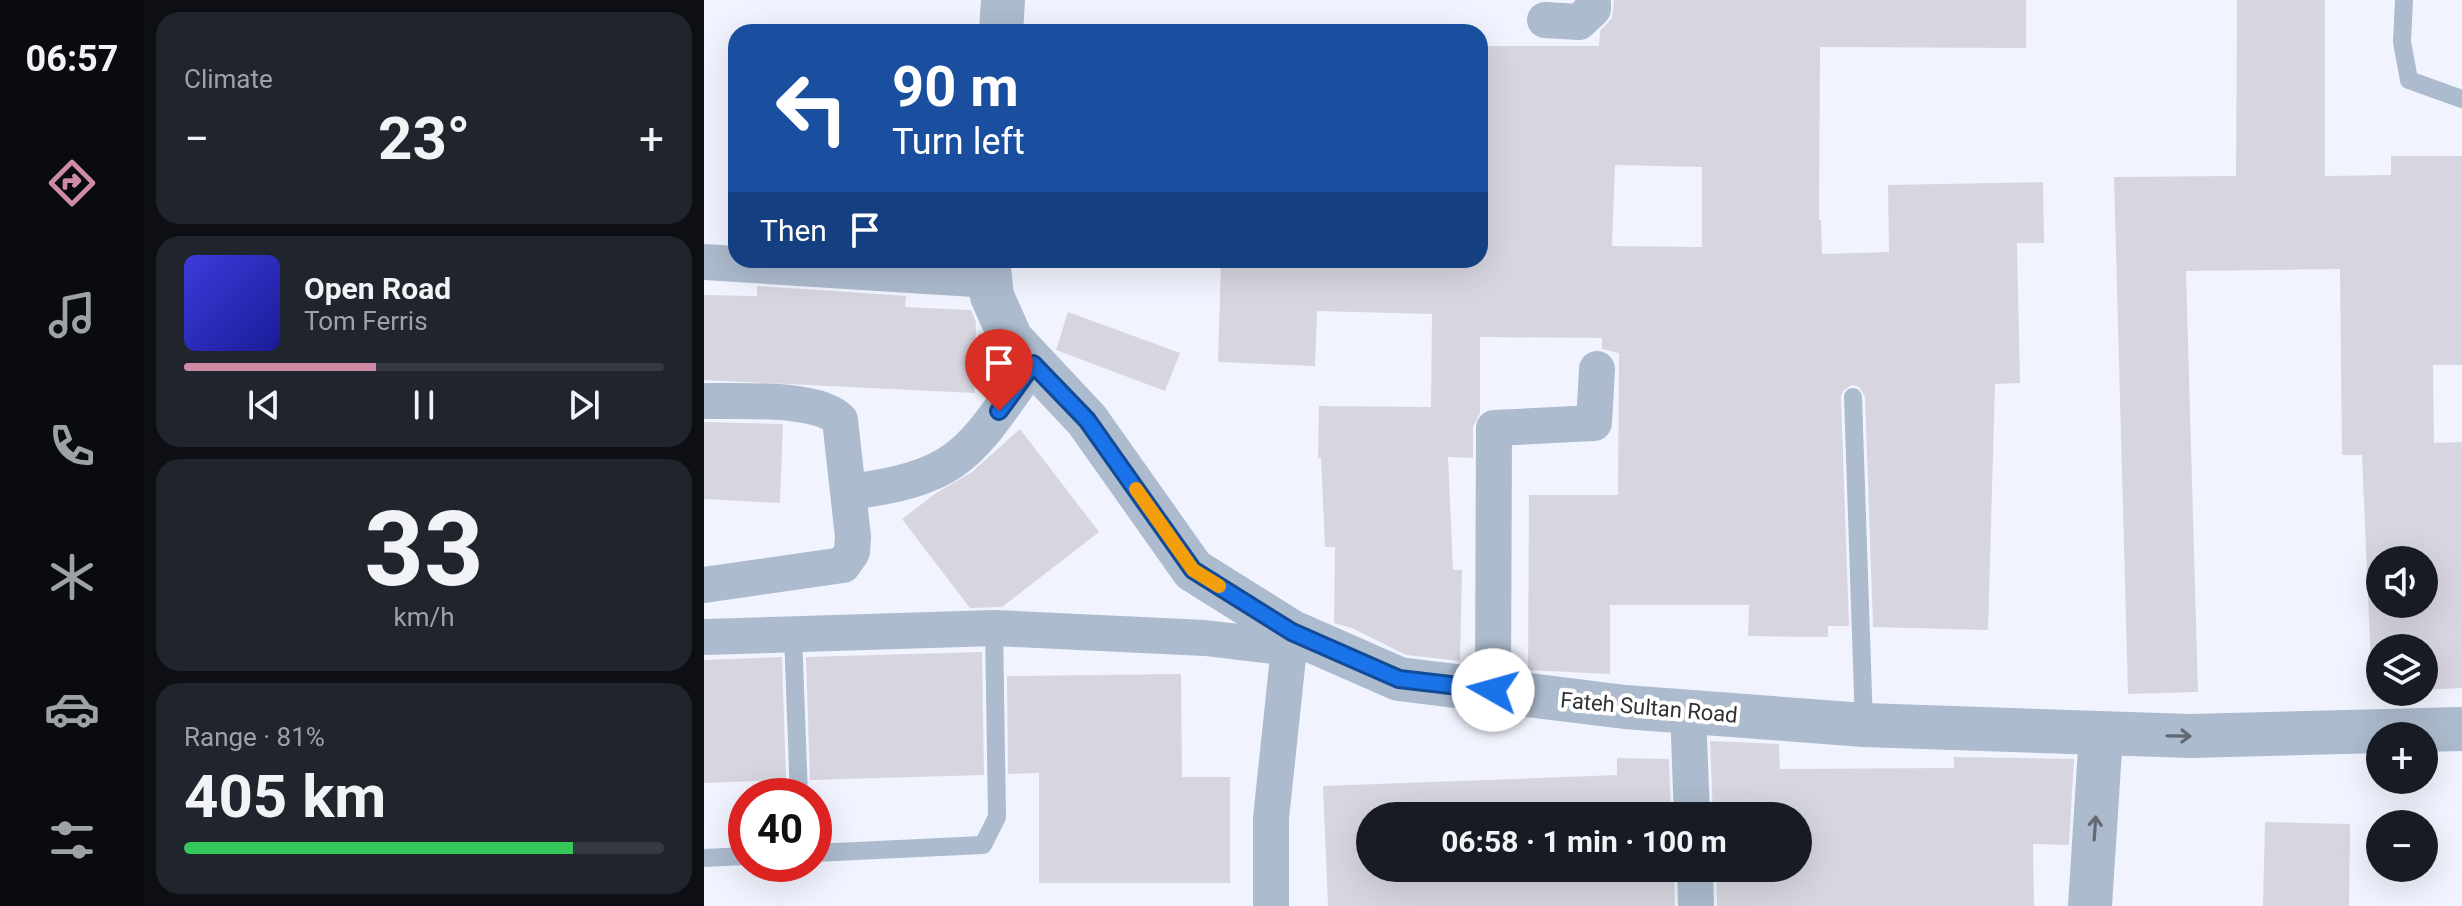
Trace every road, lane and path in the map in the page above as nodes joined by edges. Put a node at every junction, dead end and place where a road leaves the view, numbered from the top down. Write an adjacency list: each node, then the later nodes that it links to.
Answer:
1 (1003, 0): 5 (street)
2 (1593, 0): 4 (street)
3 (2404, 0): 6 (lane)
4 (1545, 20)
5 (1002, 24)
6 (2462, 99)
7 (704, 262): 8 (street)
8 (728, 263)
9 (918, 268): 10 (street)
10 (989, 270): 11 (street, Fateh Sultan Road)
11 (1033, 364): 15 (street); 20 (street, Fateh Sultan Road)
12 (1597, 369): 21 (street)
13 (1853, 397): 23 (lane)
14 (704, 401): 15 (street)
15 (850, 492): 16 (street)
16 (704, 585)
17 (994, 628): 18 (street); 20 (street); 28 (lane)
18 (793, 634): 19 (street); 26 (lane)
19 (704, 637)
20 (1291, 640): 21 (street, Fateh Sultan Road); 32 (street)
21 (1493, 690): 22 (street, Fateh Sultan Road)
22 (1688, 711): 23 (street, Fateh Sultan Road); 27 (street)
23 (1864, 725): 25 (street, Fateh Sultan Road)
24 (2462, 729): 25 (street, Fateh Sultan Road, one-way to 24)
25 (2101, 734): 34 (street, one-way to 25)
26 (798, 778)
27 (1691, 802)
28 (832, 852)
29 (728, 857): 30 (lane)
30 (704, 858)
31 (1695, 882): 33 (street)
32 (1271, 906)
33 (1696, 906)
34 (2090, 906)

